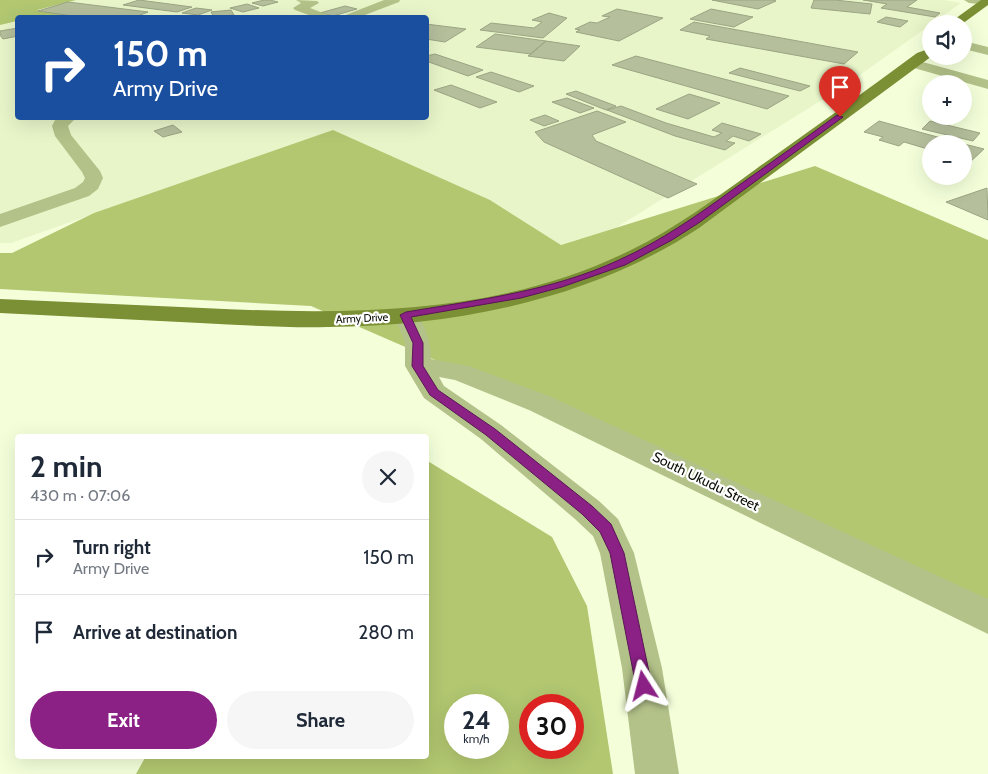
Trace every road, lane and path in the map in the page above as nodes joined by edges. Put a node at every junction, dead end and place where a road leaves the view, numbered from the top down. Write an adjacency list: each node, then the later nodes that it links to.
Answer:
1 (300, 0): 5 (street)
2 (395, 0): 6 (street)
3 (970, 0): 4 (street)
4 (987, 2): 7 (main road)
5 (321, 15)
6 (352, 15)
7 (968, 15)
8 (972, 47): 9 (street)
9 (988, 51)
10 (922, 54): 16 (main road, Army Drive)
11 (948, 65): 12 (street)
12 (988, 85)
13 (64, 120): 14 (street)
14 (0, 221)
15 (0, 306): 16 (main road, Army Drive)
16 (406, 315): 17 (street)
17 (418, 366): 18 (street, South Ukudu Street); 19 (street)
18 (988, 617)
19 (657, 774)

